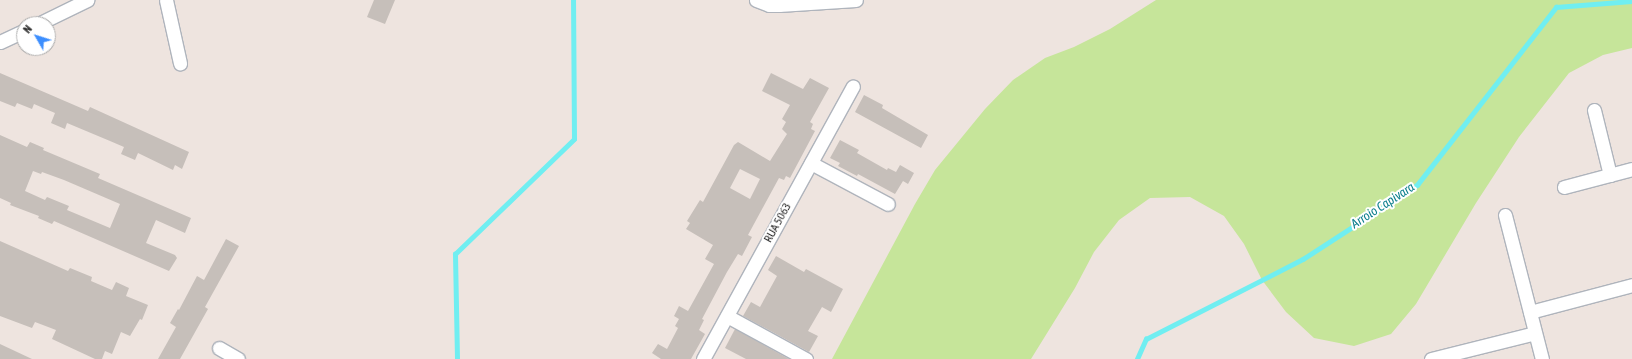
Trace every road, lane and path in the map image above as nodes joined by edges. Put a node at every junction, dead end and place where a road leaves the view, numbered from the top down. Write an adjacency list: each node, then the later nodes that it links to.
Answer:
1 (88, 0): 5 (street)
2 (166, 0): 8 (street)
3 (756, 0): 4 (street)
4 (856, 0)
5 (55, 16)
6 (16, 34): 7 (street)
7 (0, 42)
8 (180, 63)
9 (853, 86): 11 (street, RUA 5063)
10 (1594, 110): 13 (street)
11 (811, 163): 15 (street); 19 (street, RUA 5063)
12 (1632, 169): 13 (street)
13 (1610, 175): 14 (street)
14 (1564, 187)
15 (888, 204)
16 (1505, 214): 18 (street)
17 (1632, 285): 18 (street)
18 (1530, 312): 20 (street)
19 (727, 316): 23 (street, RUA 5063); 24 (street)
20 (1535, 333): 25 (street); 26 (street)
21 (219, 348): 22 (street)
22 (238, 359)
23 (703, 359)
24 (806, 359)
25 (1431, 359)
26 (1542, 359)

